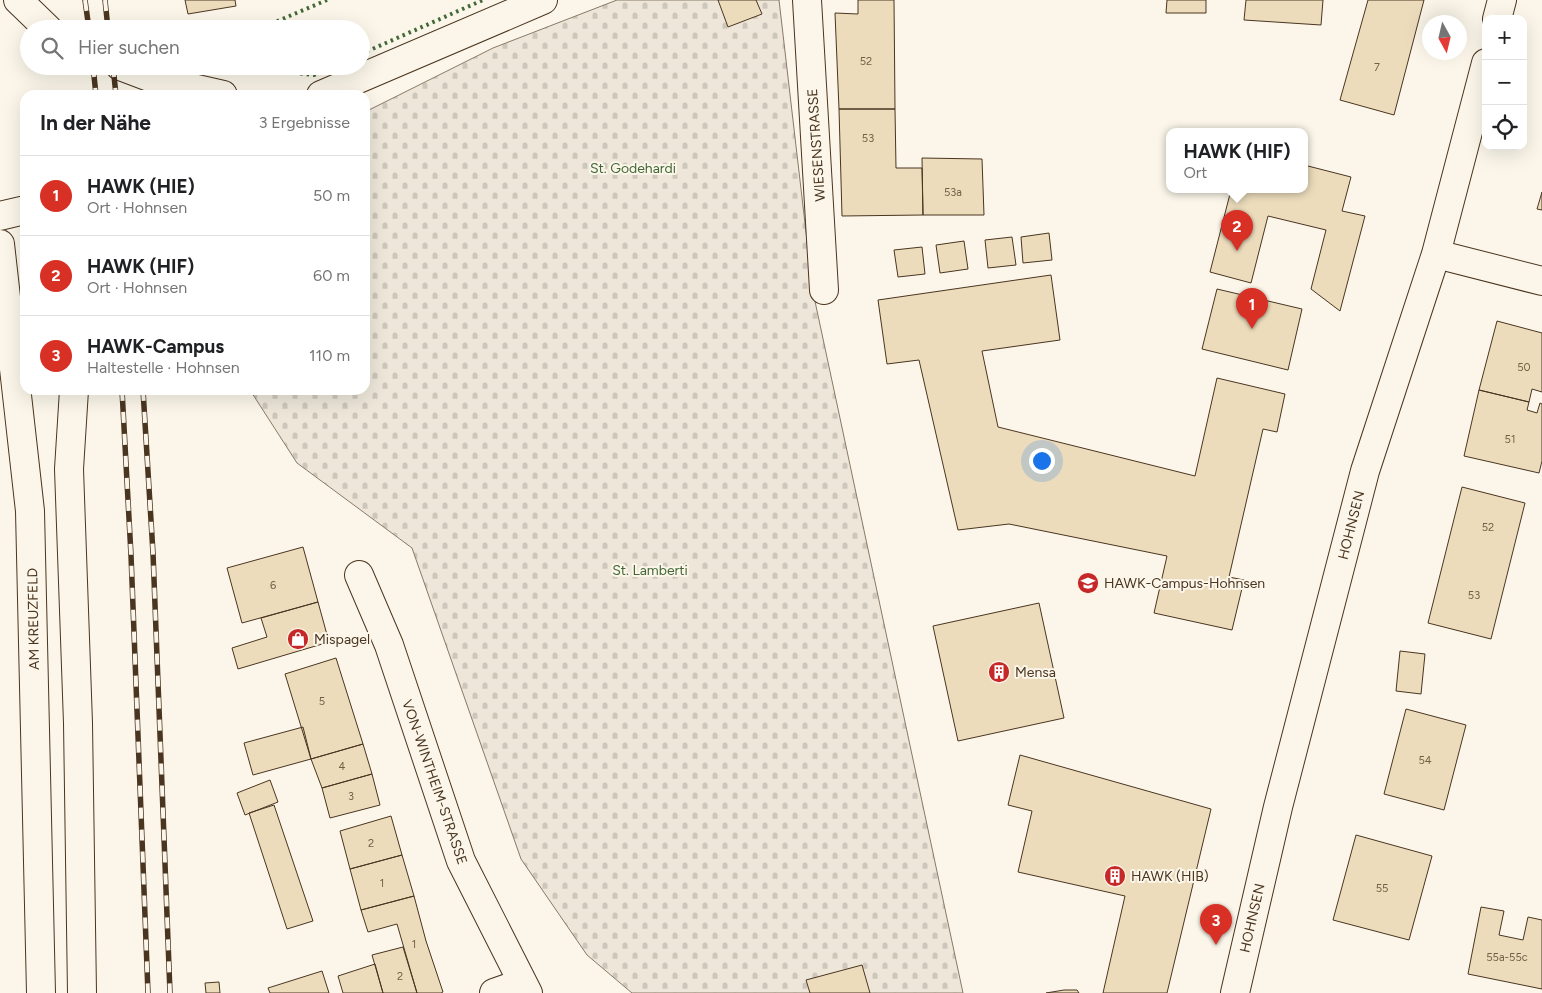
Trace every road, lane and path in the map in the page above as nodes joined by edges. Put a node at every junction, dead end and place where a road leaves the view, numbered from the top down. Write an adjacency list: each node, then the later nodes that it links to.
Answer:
1 (18, 0): 6 (street)
2 (543, 0): 7 (street)
3 (807, 0): 18 (street, WIESENSTRASSE)
4 (1502, 0): 5 (street)
5 (1498, 15)
6 (39, 20)
7 (370, 74)
8 (144, 75): 11 (street)
9 (368, 75): 12 (street)
10 (1482, 77): 16 (street, HOHNSEN)
11 (201, 90)
12 (333, 90)
13 (20, 211): 14 (street)
14 (0, 216)
15 (0, 246): 22 (street, AM KREUZFELD)
16 (1436, 254): 17 (street); 25 (street, HOHNSEN)
17 (1542, 282)
18 (824, 290)
19 (74, 395): 23 (street)
20 (359, 575): 21 (street, VON-WINTHEIM-STRASSE)
21 (525, 988): 24 (street)
22 (41, 993)
23 (82, 993)
24 (494, 993)
25 (1235, 993)

